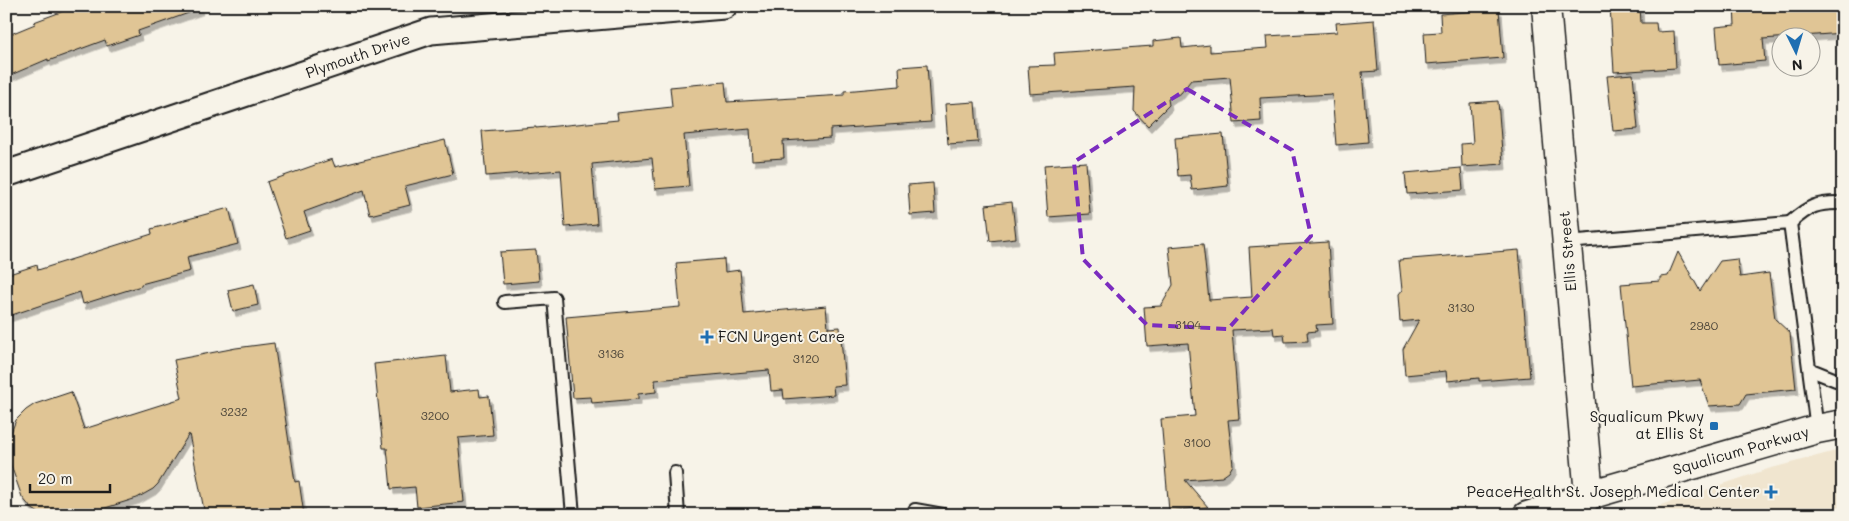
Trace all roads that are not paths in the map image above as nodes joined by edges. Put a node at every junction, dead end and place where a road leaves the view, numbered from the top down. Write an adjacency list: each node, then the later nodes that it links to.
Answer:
1 (724, 6): 3 (street, Plymouth Drive)
2 (1546, 6): 6 (street, Ellis Street)
3 (6, 174)
4 (1843, 203): 5 (lane)
5 (1790, 223): 6 (lane); 8 (lane)
6 (1567, 242): 12 (street, Ellis Street)
7 (505, 302): 14 (lane)
8 (1811, 370): 9 (lane); 10 (lane)
9 (1843, 379)
10 (1830, 426): 12 (street, Squalicum Parkway)
11 (675, 473): 15 (lane)
12 (1590, 505): 17 (street, Squalicum Parkway)
13 (915, 510): 16 (lane)
14 (572, 515)
15 (678, 515)
16 (942, 515)
17 (1526, 515)

